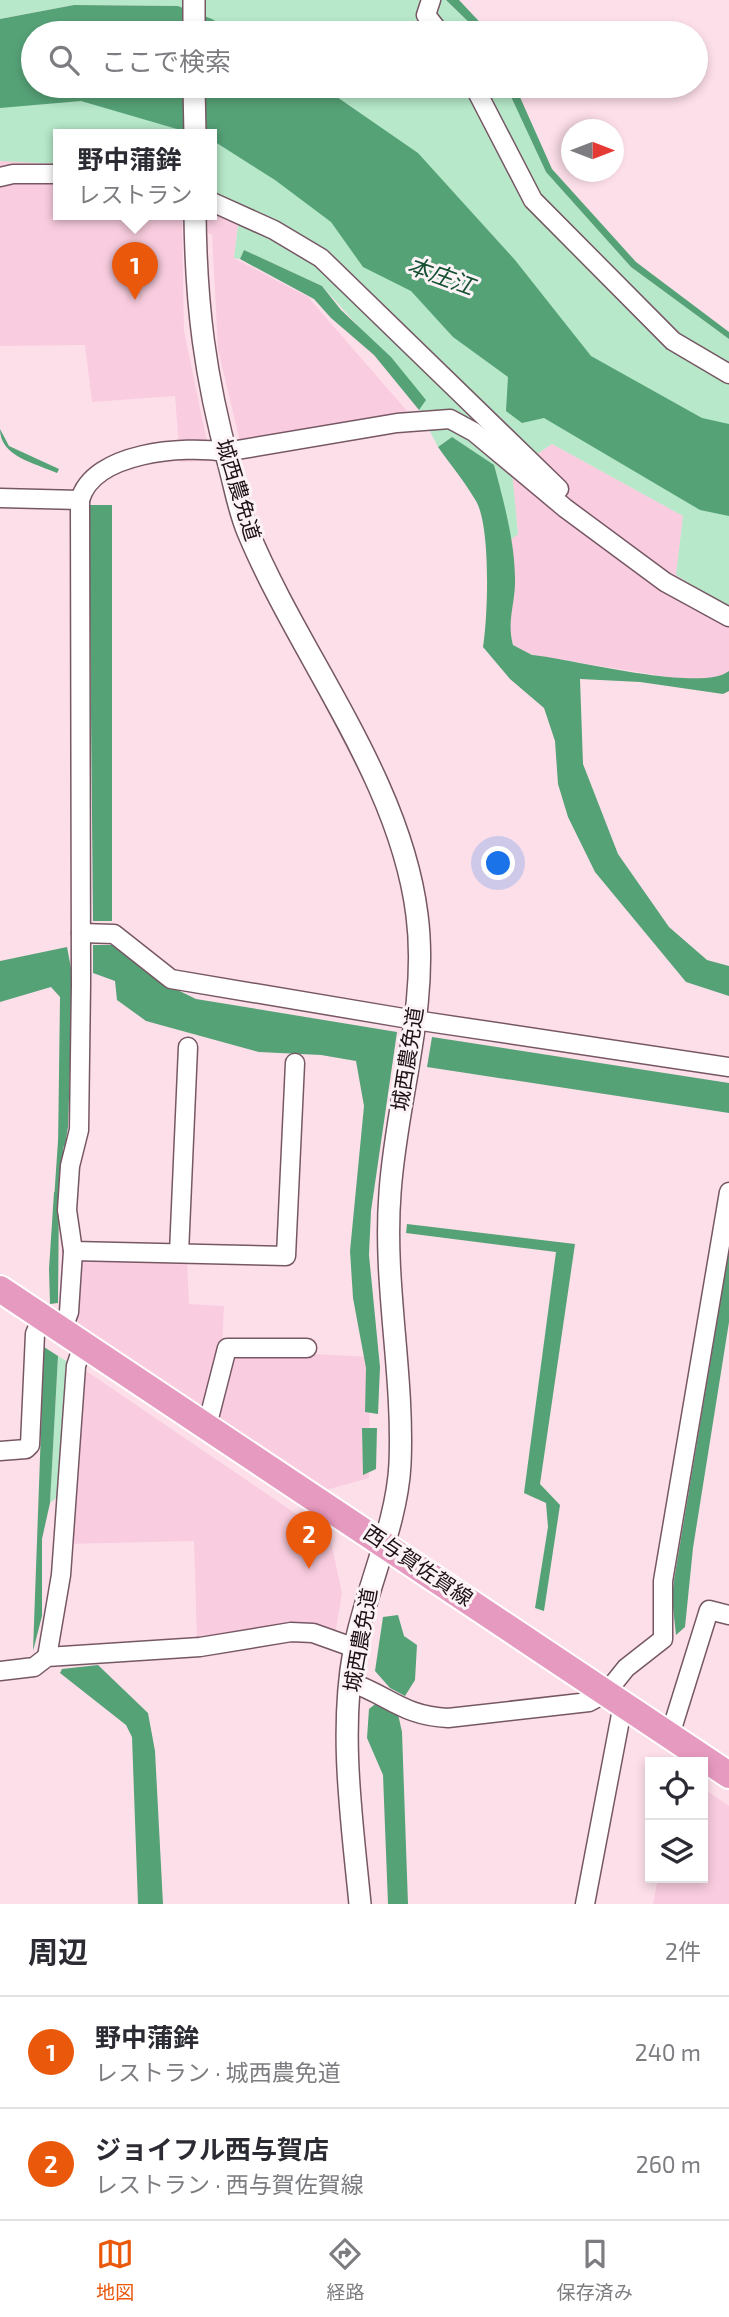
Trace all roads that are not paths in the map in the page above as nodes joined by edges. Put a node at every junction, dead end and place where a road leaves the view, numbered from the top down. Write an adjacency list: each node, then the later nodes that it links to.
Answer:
1 (194, 0): 3 (street)
2 (431, 0): 4 (street)
3 (194, 21)
4 (431, 21)
5 (194, 98): 7 (street)
6 (480, 98): 12 (street)
7 (195, 129)
8 (53, 174): 9 (street)
9 (0, 177)
10 (217, 204): 16 (street)
11 (195, 220): 13 (street, 城西農免道)
12 (729, 374)
13 (225, 452): 15 (street); 16 (street); 19 (street, 城西農免道)
14 (0, 498): 15 (street)
15 (80, 500): 18 (street)
16 (580, 517): 17 (street)
17 (729, 617)
18 (81, 933): 19 (street); 24 (street)
19 (415, 1020): 22 (street); 31 (street, 城西農免道)
20 (188, 1047): 25 (street)
21 (295, 1063): 25 (street)
22 (729, 1067)
23 (729, 1192): 37 (street)
24 (73, 1251): 25 (street); 27 (street)
25 (179, 1253)
26 (0, 1289): 27 (main road, 西与賀佐賀線)
27 (62, 1331): 29 (main road, 西与賀佐賀線); 30 (street); 34 (street)
28 (307, 1348): 29 (street)
29 (207, 1426): 31 (main road, 西与賀佐賀線)
30 (0, 1451)
31 (384, 1542): 33 (street, 城西農免道); 37 (main road, 西与賀佐賀線)
32 (729, 1615): 38 (street)
33 (355, 1648): 34 (street); 36 (street, 城西農免道)
34 (47, 1657): 35 (street)
35 (0, 1671)
36 (350, 1682): 37 (street); 40 (street, 城西農免道)
37 (615, 1698): 38 (main road, 西与賀佐賀線); 41 (street)
38 (670, 1735): 39 (main road, 西与賀佐賀線)
39 (729, 1775)
40 (360, 1904)
41 (585, 1904)

